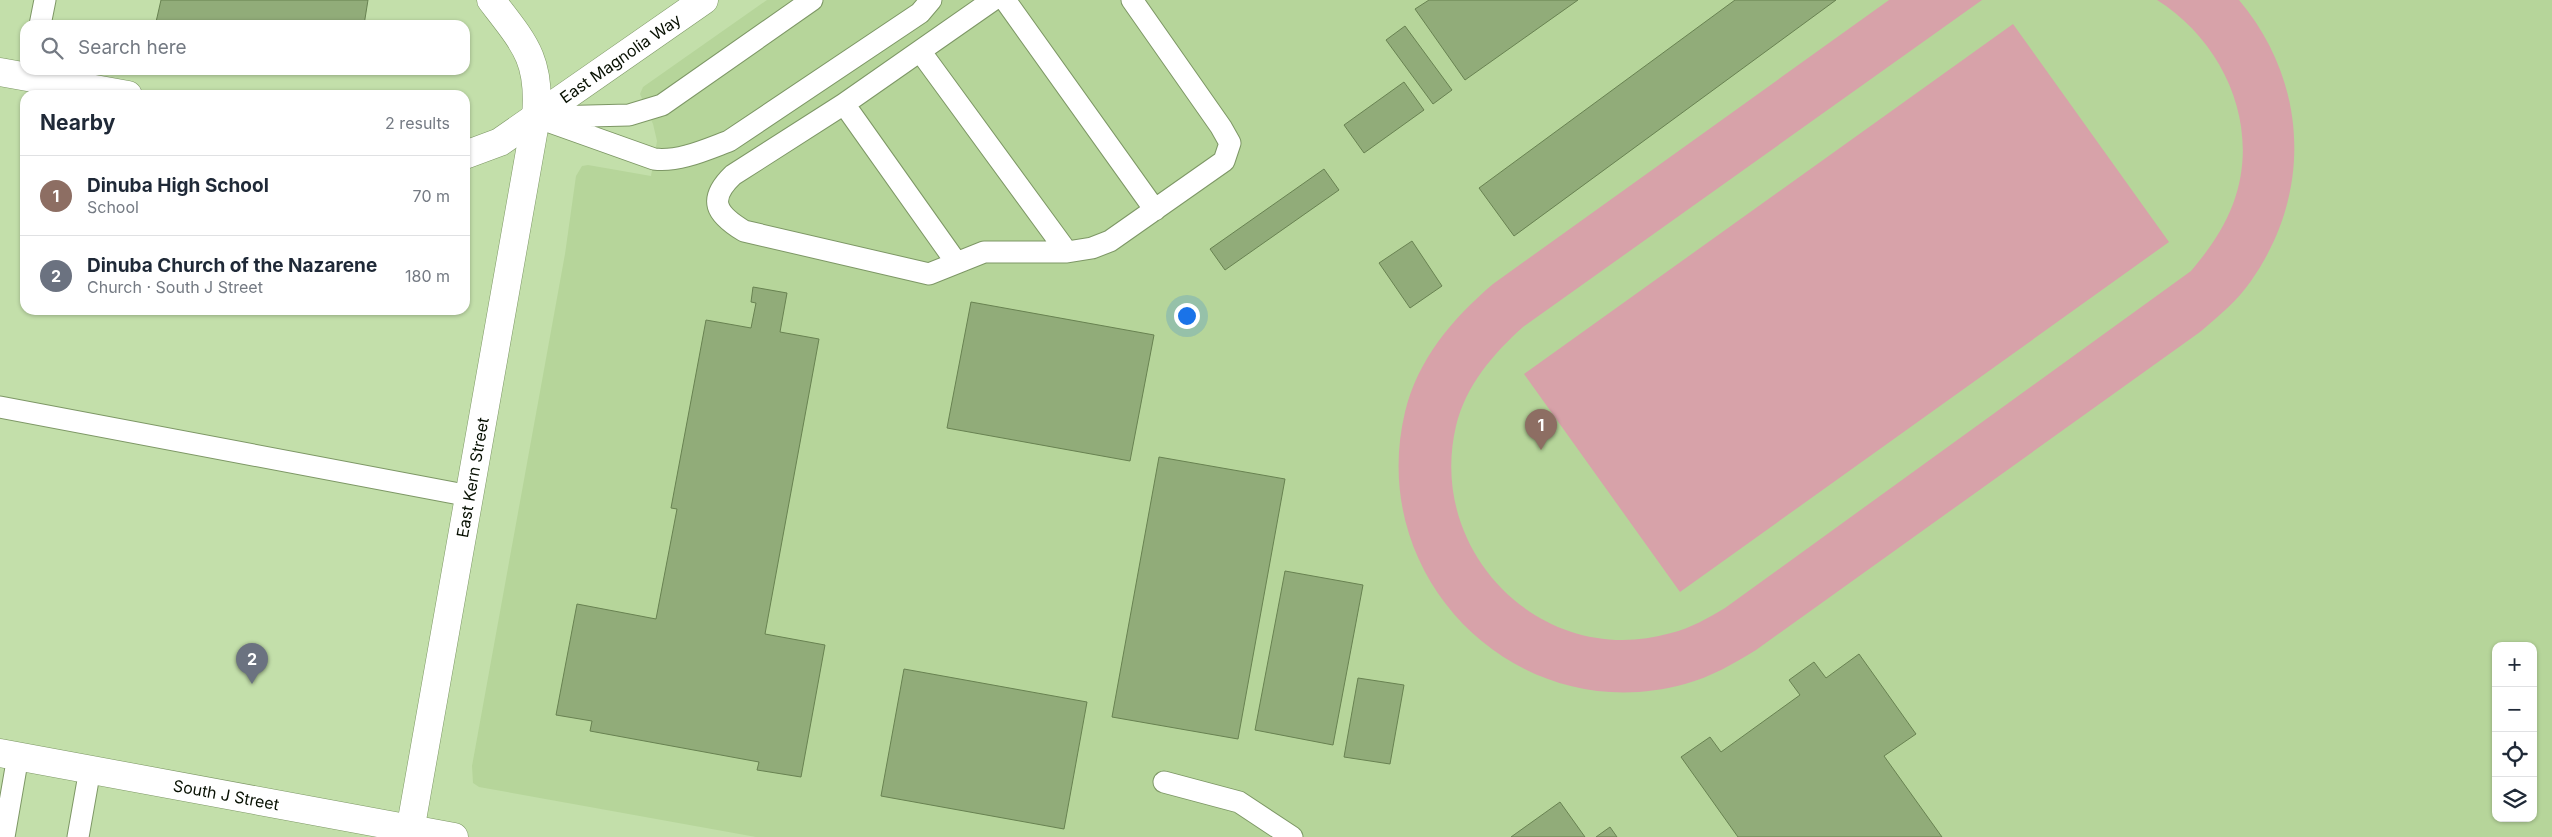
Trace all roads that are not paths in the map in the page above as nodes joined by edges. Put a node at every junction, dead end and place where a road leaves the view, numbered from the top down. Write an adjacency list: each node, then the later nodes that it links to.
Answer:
1 (45, 0): 9 (lane)
2 (491, 0): 16 (street, East Kern Street)
3 (704, 0): 16 (street, East Magnolia Way)
4 (812, 0): 16 (lane)
5 (931, 0): 16 (lane)
6 (993, 0): 10 (lane)
7 (1005, 0): 18 (lane)
8 (1132, 0): 18 (lane)
9 (41, 20)
10 (920, 51): 15 (lane); 19 (lane)
11 (0, 72): 12 (street)
12 (20, 73)
13 (37, 75): 14 (street)
14 (105, 90)
15 (844, 104): 20 (lane); 20 (lane)
16 (536, 118): 17 (street, East Magnolia Way); 22 (street, East Kern Street)
17 (470, 153)
18 (1155, 210): 19 (lane)
19 (1067, 252): 20 (lane)
20 (956, 262)
21 (0, 407): 22 (lane)
22 (470, 496): 26 (street, East Kern Street)
23 (9, 754): 24 (street, South J Street); 27 (lane)
24 (90, 769): 26 (street, South J Street); 28 (lane)
25 (1164, 782): 30 (lane)
26 (410, 833): 29 (street, South J Street)
27 (4, 837)
28 (78, 837)
29 (454, 837)
30 (1292, 837)

